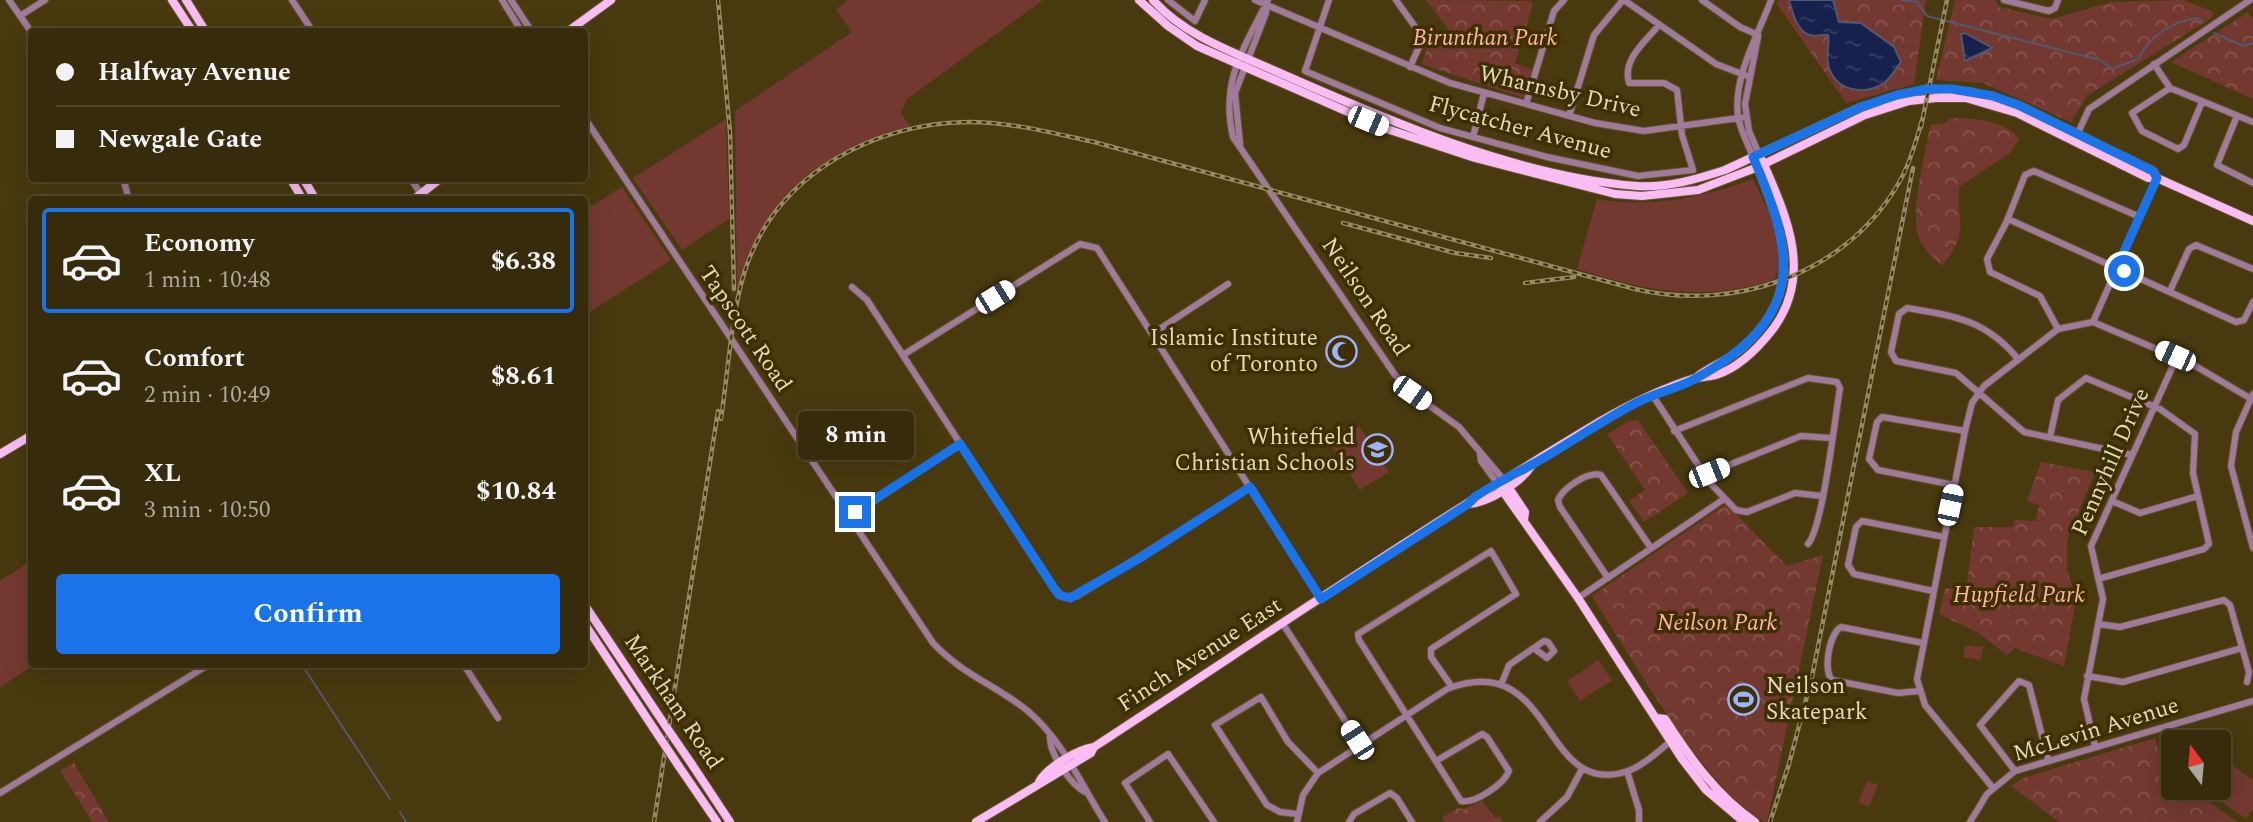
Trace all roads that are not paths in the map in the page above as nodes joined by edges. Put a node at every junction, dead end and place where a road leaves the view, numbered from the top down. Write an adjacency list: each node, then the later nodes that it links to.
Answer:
1 (9, 0): 24 (street)
2 (45, 0): 24 (street)
3 (172, 0): 27 (main road)
4 (186, 0): 28 (main road)
5 (292, 0): 29 (street)
6 (502, 0): 30 (street)
7 (511, 0): 31 (street)
8 (611, 0): 32 (main road)
9 (1139, 0): 35 (main road)
10 (1153, 0): 35 (main road)
11 (1168, 0): 12 (street)
12 (1205, 0)
13 (1255, 0): 23 (street, Wharnsby Drive)
14 (1329, 0): 33 (street)
15 (1396, 0): 37 (street)
16 (1564, 0): 43 (street)
17 (1624, 0): 25 (street); 44 (street)
18 (1702, 0): 34 (street)
19 (1771, 0): 34 (street)
20 (2004, 0): 21 (street)
21 (2058, 0)
22 (2245, 1): 36 (street)
23 (1267, 2): 33 (street, Wharnsby Drive); 35 (street, Neilson Road)
24 (20, 16): 26 (street)
25 (1659, 25): 38 (street); 49 (street)
26 (28, 28)
27 (190, 28)
28 (204, 28)
29 (310, 28)
30 (520, 28)
31 (528, 28)
32 (572, 28)
33 (1320, 28): 37 (street, Wharnsby Drive); 50 (street, Flycatcher Avenue)
34 (1758, 35): 38 (street)
35 (1242, 61): 41 (main road); 88 (street, Neilson Road)
36 (2154, 64): 39 (street); 51 (street)
37 (1410, 67): 40 (street, Wharnsby Drive)
38 (1747, 76): 46 (street)
39 (2170, 88): 42 (street); 42 (street)
40 (1485, 93): 43 (street, Wharnsby Drive); 50 (street)
41 (1322, 96): 57 (main road); 59 (main road)
42 (2202, 102): 45 (street)
43 (1526, 104): 44 (street, Wharnsby Drive)
44 (1569, 116): 49 (street, Wharnsby Drive)
45 (2237, 116): 47 (street); 56 (street)
46 (1742, 117): 49 (street, Wharnsby Drive); 52 (street)
47 (2253, 122)
48 (588, 123): 95 (street, Tapscott Road)
49 (1681, 127): 50 (street, Flycatcher Avenue)
50 (1473, 137)
51 (2075, 138): 52 (main road); 53 (main road); 54 (main road)
52 (1756, 156): 53 (main road, Finch Avenue East); 57 (main road)
53 (1760, 165): 59 (main road); 76 (main road, Finch Avenue East)
54 (2157, 178): 60 (street); 62 (main road)
55 (436, 182): 58 (main road)
56 (2253, 183)
57 (1641, 186): 59 (main road)
58 (418, 196)
59 (1642, 196)
60 (2140, 217): 61 (street); 63 (street)
61 (2008, 219): 63 (street); 70 (street)
62 (2253, 221)
63 (2117, 267): 67 (street); 69 (street)
64 (2253, 269): 67 (street)
65 (1228, 284): 71 (street)
66 (852, 287): 72 (street)
67 (2170, 291): 68 (street)
68 (2253, 302)
69 (2093, 321): 70 (street); 73 (street)
70 (2058, 329): 74 (street)
71 (1152, 334): 72 (street); 90 (street)
72 (903, 355): 84 (street)
73 (2177, 357): 77 (street); 78 (street, Pennyhill Drive)
74 (2018, 359): 75 (street); 75 (street)
75 (1979, 392): 80 (street); 82 (street)
76 (1653, 396): 79 (street); 88 (main road, Finch Avenue East)
77 (2252, 398): 99 (street)
78 (2154, 406): 82 (street); 86 (street, Pennyhill Drive); 92 (street)
79 (1674, 431): 83 (street); 87 (street)
80 (1965, 431): 89 (street); 89 (street)
81 (28, 437): 85 (main road)
82 (2050, 437): 86 (street)
83 (1832, 438): 87 (street); 91 (street)
84 (960, 444): 90 (street); 95 (street)
85 (0, 454)
86 (2132, 455): 94 (street, Pennyhill Drive)
87 (1704, 475): 93 (street)
88 (1502, 484): 103 (main road, Neilson Road); 104 (main road, Finch Avenue East)
89 (1954, 485): 96 (street)
90 (1250, 487): 104 (street)
91 (1822, 496): 93 (street); 97 (street)
92 (2198, 496): 94 (street); 101 (street)
93 (1724, 499): 98 (street)
94 (2112, 501): 101 (street, Pennyhill Drive)
95 (850, 517): 127 (street, Tapscott Road)
96 (1944, 537): 102 (street); 102 (street)
97 (1808, 544)
98 (1650, 548): 100 (street); 100 (street)
99 (2253, 548)
100 (1608, 578): 103 (street)
101 (2098, 579): 107 (street, Pennyhill Drive)
102 (1933, 590): 109 (street)
103 (1578, 598): 122 (main road, Neilson Road)
104 (1321, 599): 106 (main road, Finch Avenue East)
105 (588, 610): 138 (main road, Markham Road, bridge)
106 (1283, 624): 123 (street); 127 (main road, Finch Avenue East)
107 (2098, 624): 110 (street); 114 (street, Pennyhill Drive)
108 (588, 629): 137 (main road, Markham Road, bridge)
109 (1923, 643): 118 (street); 118 (street)
110 (2242, 648): 114 (street); 115 (street)
111 (1535, 649): 116 (street)
112 (203, 668): 133 (street)
113 (466, 668): 121 (street)
114 (2087, 676): 124 (street, Pennyhill Drive)
115 (2247, 682)
116 (1501, 685): 117 (street); 128 (street)
117 (1452, 687): 120 (street); 120 (street)
118 (1919, 691): 132 (street)
119 (2253, 701): 124 (street, McLevin Avenue)
120 (1406, 715): 123 (street); 126 (street)
121 (498, 718)
122 (1674, 740): 129 (street); 136 (main road, Neilson Road)
123 (1360, 744): 131 (street)
124 (2095, 746): 125 (street, McLevin Avenue)
125 (2048, 759): 130 (street, McLevin Avenue); 130 (street)
126 (1436, 761): 126 (street)
127 (1067, 764): 139 (main road, Finch Avenue East); 140 (street, Tapscott Road)
128 (1582, 769): 129 (street); 135 (street)
129 (1627, 771): 145 (street)
130 (2015, 771): 132 (street, McLevin Avenue)
131 (1318, 773): 134 (street); 134 (street)
132 (1993, 788): 146 (street, McLevin Avenue)
133 (0, 793)
134 (1297, 818)
135 (1542, 821)
136 (1750, 821)
137 (717, 822)
138 (730, 822)
139 (976, 822)
140 (1105, 822)
141 (1150, 822): 142 (street)
142 (1214, 822)
143 (1349, 822): 144 (street)
144 (1412, 822)
145 (1639, 822)
146 (1970, 822)

